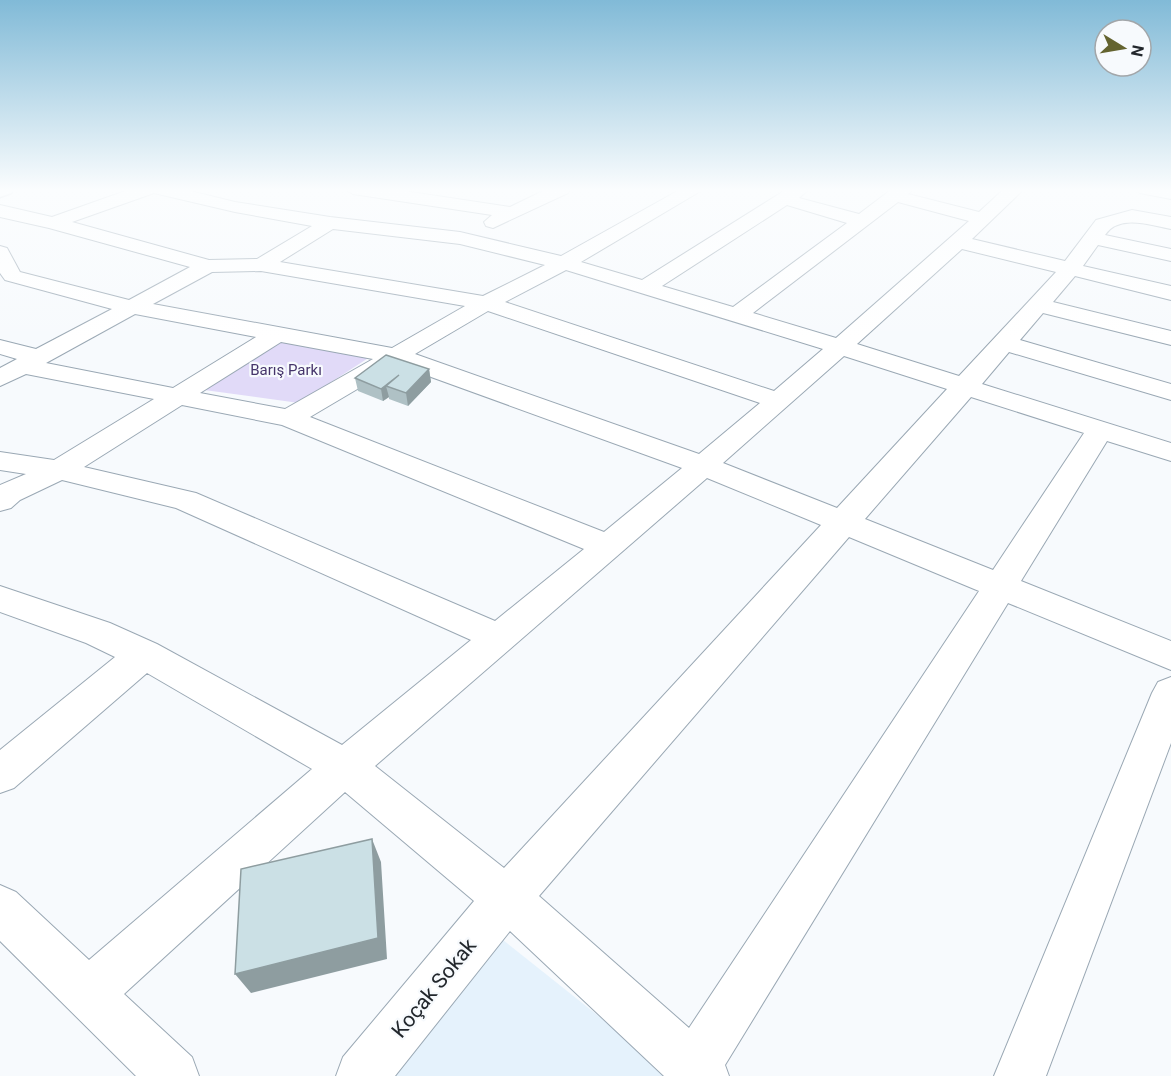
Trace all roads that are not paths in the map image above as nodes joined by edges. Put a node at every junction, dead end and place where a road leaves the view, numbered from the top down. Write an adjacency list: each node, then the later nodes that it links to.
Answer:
1 (111, 239): 15 (street)
2 (302, 239): 14 (street)
3 (465, 239): 13 (street)
4 (606, 239): 13 (street)
5 (721, 239): 17 (street)
6 (837, 239): 22 (street)
7 (961, 239): 10 (street)
8 (1091, 239): 16 (street, Koçak Sokak)
9 (1098, 239): 12 (street)
10 (958, 242): 16 (street); 27 (street)
11 (0, 252): 21 (street)
12 (1171, 255)
13 (564, 263): 17 (street); 19 (street)
14 (261, 265): 15 (street); 19 (street)
15 (208, 266): 21 (street)
16 (1070, 269): 18 (street); 20 (street, Koçak Sokak)
17 (644, 288): 22 (street)
18 (1171, 292)
19 (486, 303): 28 (street); 33 (street)
20 (1038, 305): 24 (street); 25 (street, Koçak Sokak)
21 (131, 307): 23 (street); 29 (street)
22 (735, 316): 27 (street)
23 (274, 334): 28 (street); 32 (street)
24 (1171, 338)
25 (1004, 343): 30 (street, Koçak Sokak); 31 (street)
26 (0, 347): 29 (street)
27 (841, 347): 30 (street); 33 (street)
28 (398, 356): 34 (street); 38 (street)
29 (20, 367): 32 (street)
30 (965, 386): 35 (street); 41 (street, Koçak Sokak)
31 (1171, 392)
32 (178, 397): 34 (street); 39 (street)
33 (779, 401): 38 (street)
34 (289, 418): 42 (street)
35 (1100, 430): 36 (street); 43 (street)
36 (1171, 452)
37 (0, 461): 39 (street)
38 (704, 466): 41 (street); 42 (street)
39 (59, 470): 40 (street); 45 (street)
40 (0, 501)
41 (842, 521): 43 (street); 51 (street, Koçak Sokak)
42 (608, 546): 45 (street)
43 (999, 586): 47 (street); 54 (street)
44 (0, 598): 46 (street)
45 (498, 637): 49 (street)
46 (144, 654): 49 (street); 50 (street)
47 (1171, 656)
48 (1171, 693): 57 (street)
49 (345, 767): 51 (street); 53 (street)
50 (0, 775)
51 (505, 900): 54 (street); 56 (street, Koçak Sokak)
52 (0, 908): 53 (street)
53 (88, 993): 55 (street)
54 (699, 1072)
55 (173, 1076)
56 (362, 1076)
57 (1020, 1076)

